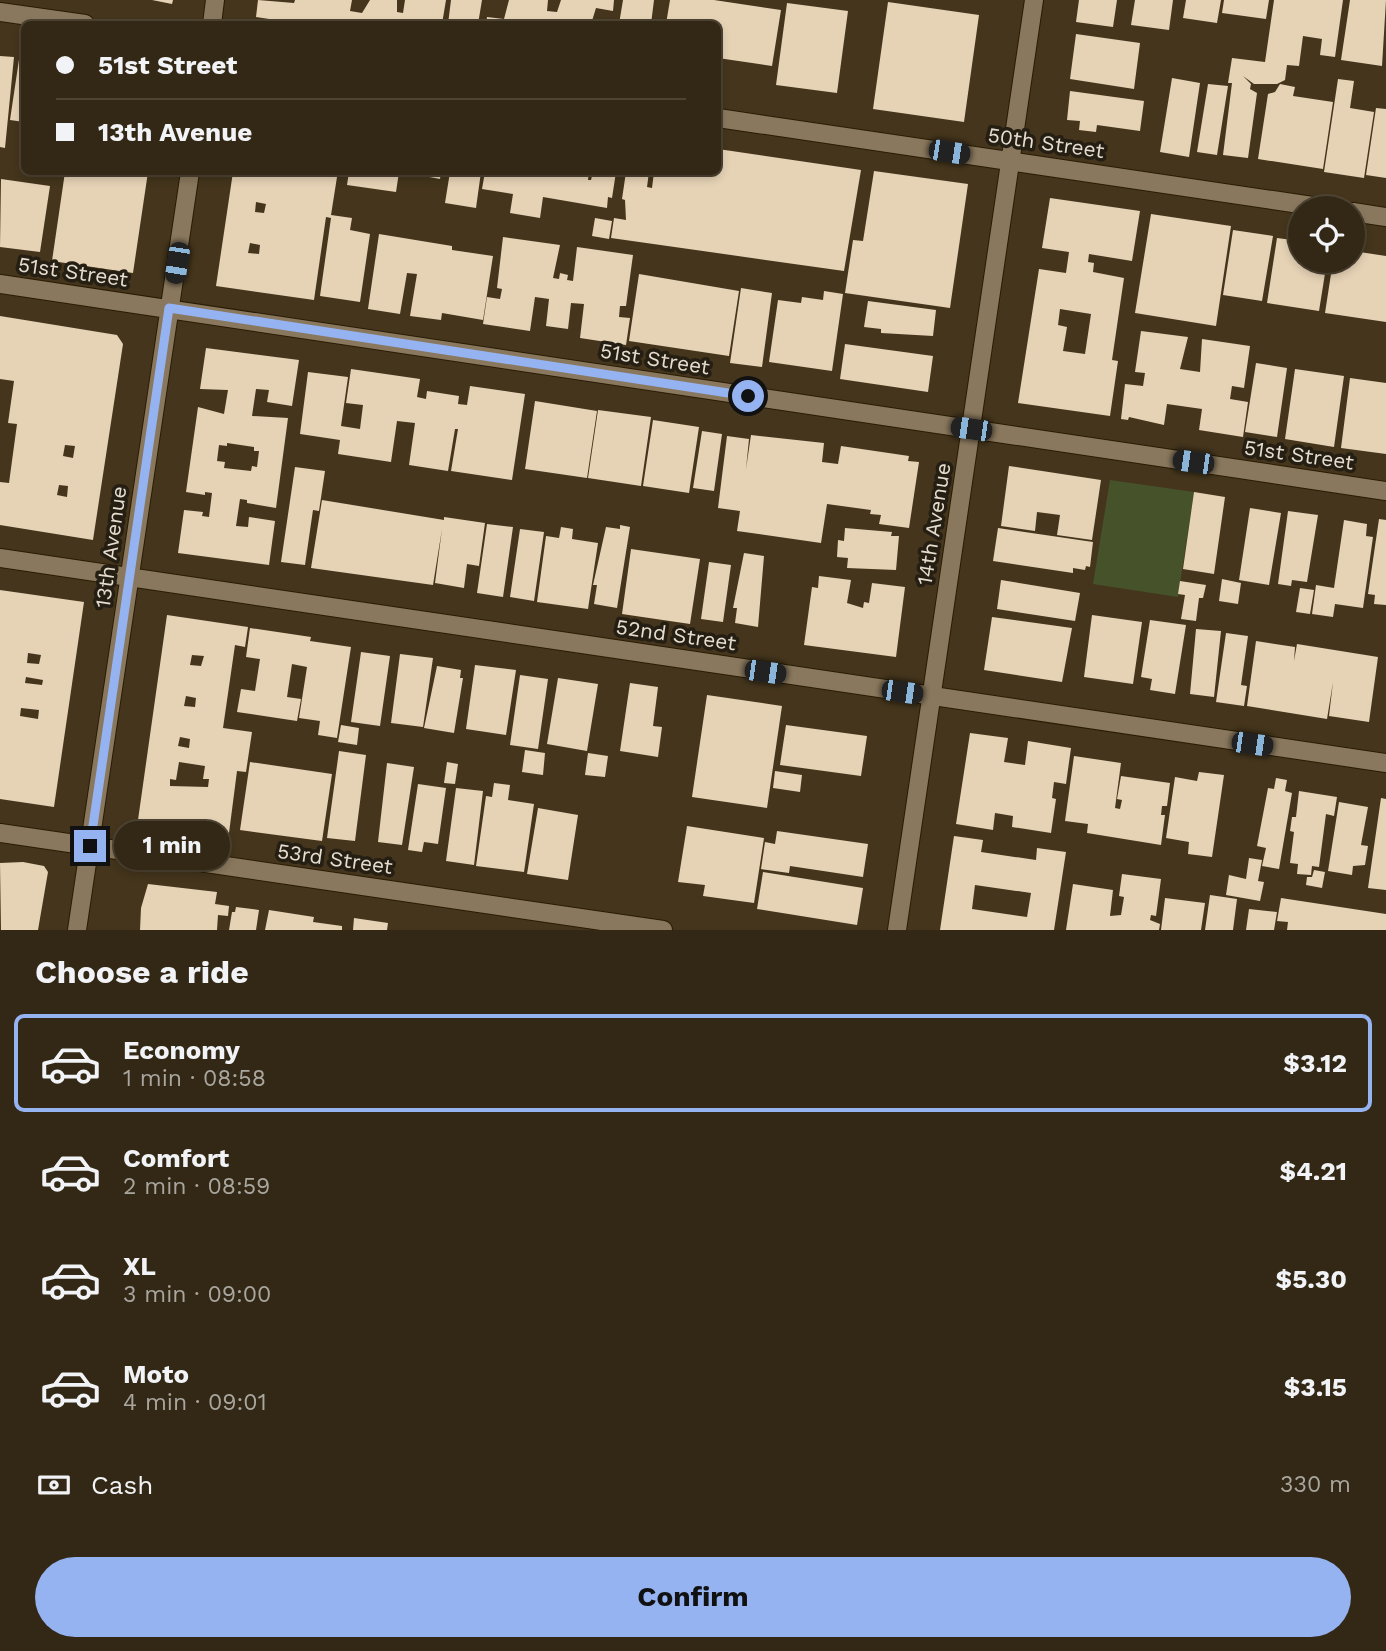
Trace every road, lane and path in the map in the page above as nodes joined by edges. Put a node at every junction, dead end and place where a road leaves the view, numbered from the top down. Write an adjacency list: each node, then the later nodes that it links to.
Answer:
1 (215, 0): 5 (street)
2 (1034, 0): 7 (street, 14th Avenue)
3 (0, 12): 4 (street)
4 (64, 21)
5 (212, 21)
6 (721, 118): 7 (street, 50th Street)
7 (1010, 161): 9 (street, 50th Street); 14 (street, 14th Avenue)
8 (190, 175): 13 (street, 13th Avenue)
9 (1288, 202)
10 (1365, 214): 11 (street)
11 (1386, 217)
12 (0, 284): 13 (street, 51st Street)
13 (169, 308): 14 (street, 51st Street); 17 (street, 13th Avenue)
14 (971, 429): 15 (street, 51st Street); 18 (street, 14th Avenue)
15 (1386, 491)
16 (0, 558): 17 (street, 52nd Street)
17 (130, 578): 18 (street, 52nd Street); 21 (street, 13th Avenue)
18 (931, 696): 19 (street, 52nd Street); 24 (street, 14th Avenue)
19 (1386, 764)
20 (0, 832): 21 (street, 53rd Street)
21 (90, 846): 22 (street, 13th Avenue); 23 (street, 53rd Street)
22 (77, 930)
23 (663, 930)
24 (897, 930)

